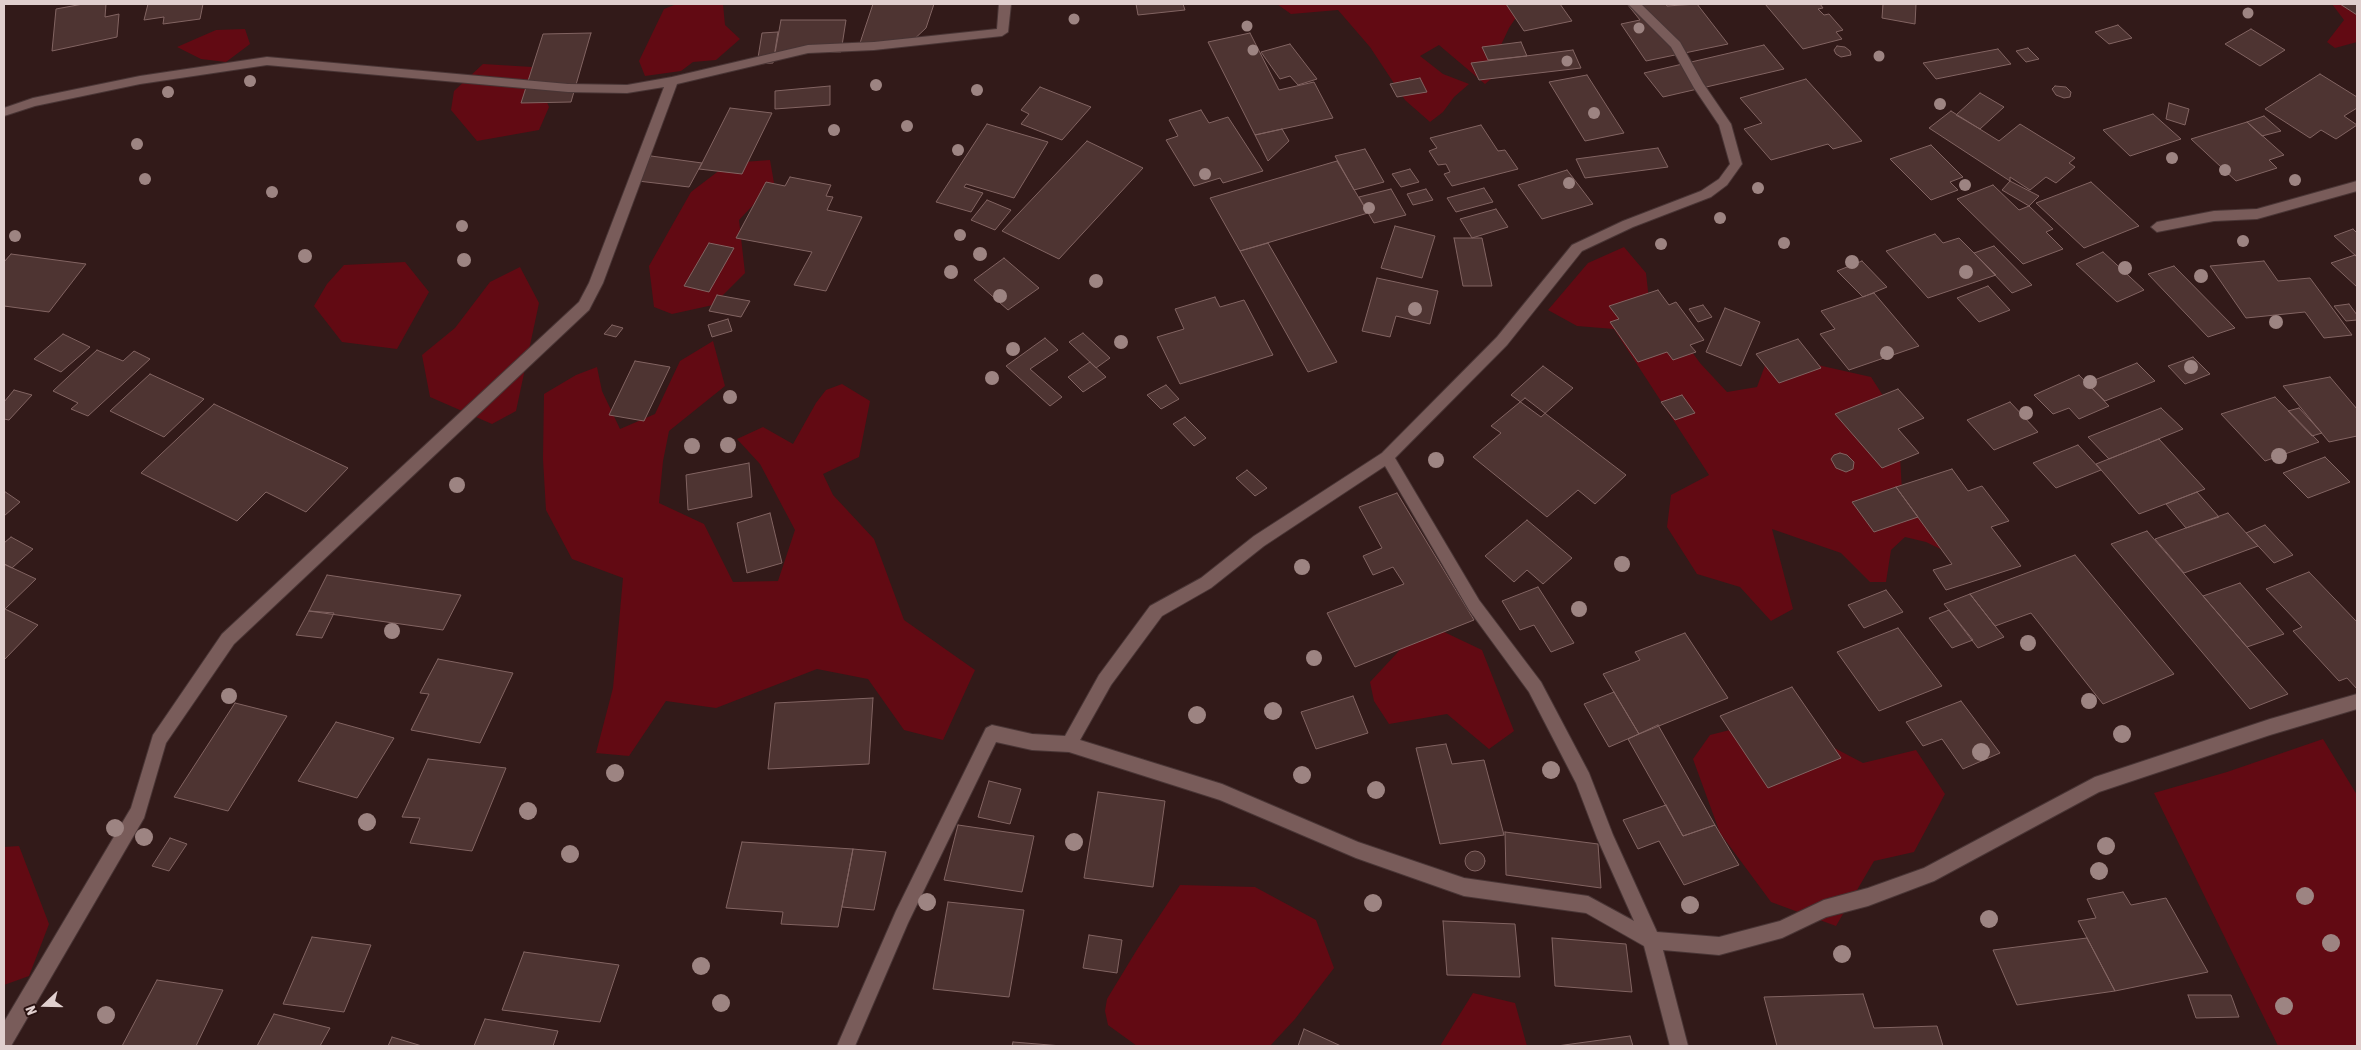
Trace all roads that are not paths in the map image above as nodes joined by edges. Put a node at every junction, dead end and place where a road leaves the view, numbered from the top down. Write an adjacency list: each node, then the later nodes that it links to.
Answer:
1 (1005, 4): 3 (street)
2 (1634, 4): 7 (street)
3 (672, 81): 4 (street); 11 (street)
4 (4, 112)
5 (2357, 186): 6 (street)
6 (2157, 227)
7 (1387, 457): 9 (street); 10 (street)
8 (2357, 702): 10 (street)
9 (1069, 744): 10 (street); 12 (street)
10 (1652, 940): 13 (street)
11 (4, 1039)
12 (846, 1046)
13 (1679, 1046)

